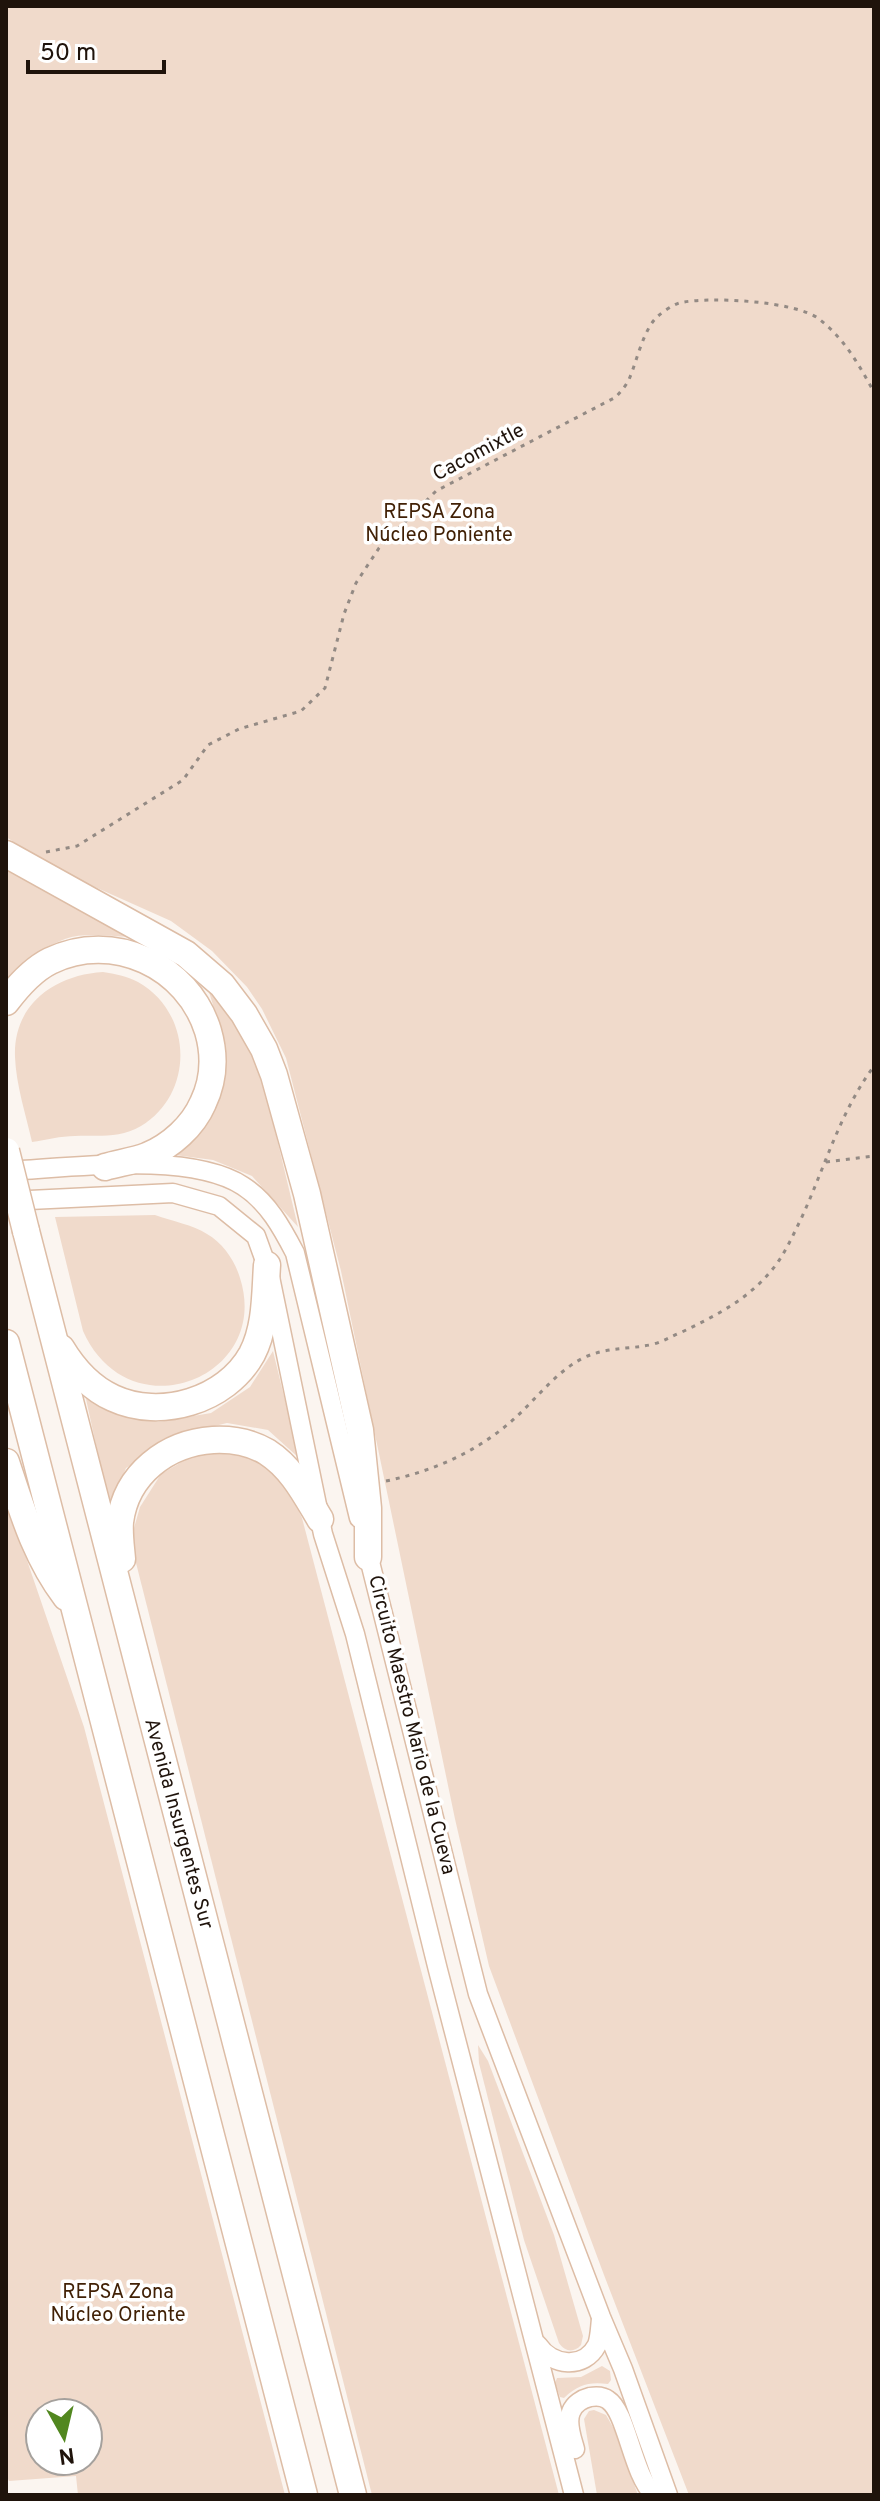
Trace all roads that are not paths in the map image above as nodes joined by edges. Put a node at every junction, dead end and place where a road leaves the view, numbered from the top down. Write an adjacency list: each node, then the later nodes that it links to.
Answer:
1 (16, 859): 12 (main road)
2 (6, 1002): 4 (main road)
3 (6, 1151): 8 (main road, Avenida Insurgentes Sur, bridge)
4 (105, 1167): 5 (street, Circuito Maestro Mario de la Cueva); 12 (street, Circuito Maestro Mario de la Cueva)
5 (6, 1171)
6 (6, 1201): 7 (street, Circuito Maestro Mario de la Cueva)
7 (267, 1265): 8 (main road); 11 (street, Circuito Maestro Mario de la Cueva)
8 (49, 1320): 14 (main road, Avenida Insurgentes Sur)
9 (6, 1343): 13 (main road)
10 (6, 1462): 13 (main road)
11 (320, 1519): 14 (main road); 16 (street, Circuito Maestro Mario de la Cueva)
12 (368, 1557): 15 (street, Circuito Maestro Mario de la Cueva)
13 (76, 1610): 17 (main road)
14 (131, 1642): 18 (main road, Avenida Insurgentes Sur)
15 (601, 2317): 16 (street); 22 (street, Circuito Maestro Mario de la Cueva)
16 (533, 2336): 19 (street, Circuito Maestro Mario de la Cueva)
17 (304, 2495)
18 (353, 2495)
19 (574, 2495)
20 (586, 2495): 21 (street)
21 (654, 2495)
22 (668, 2495)

